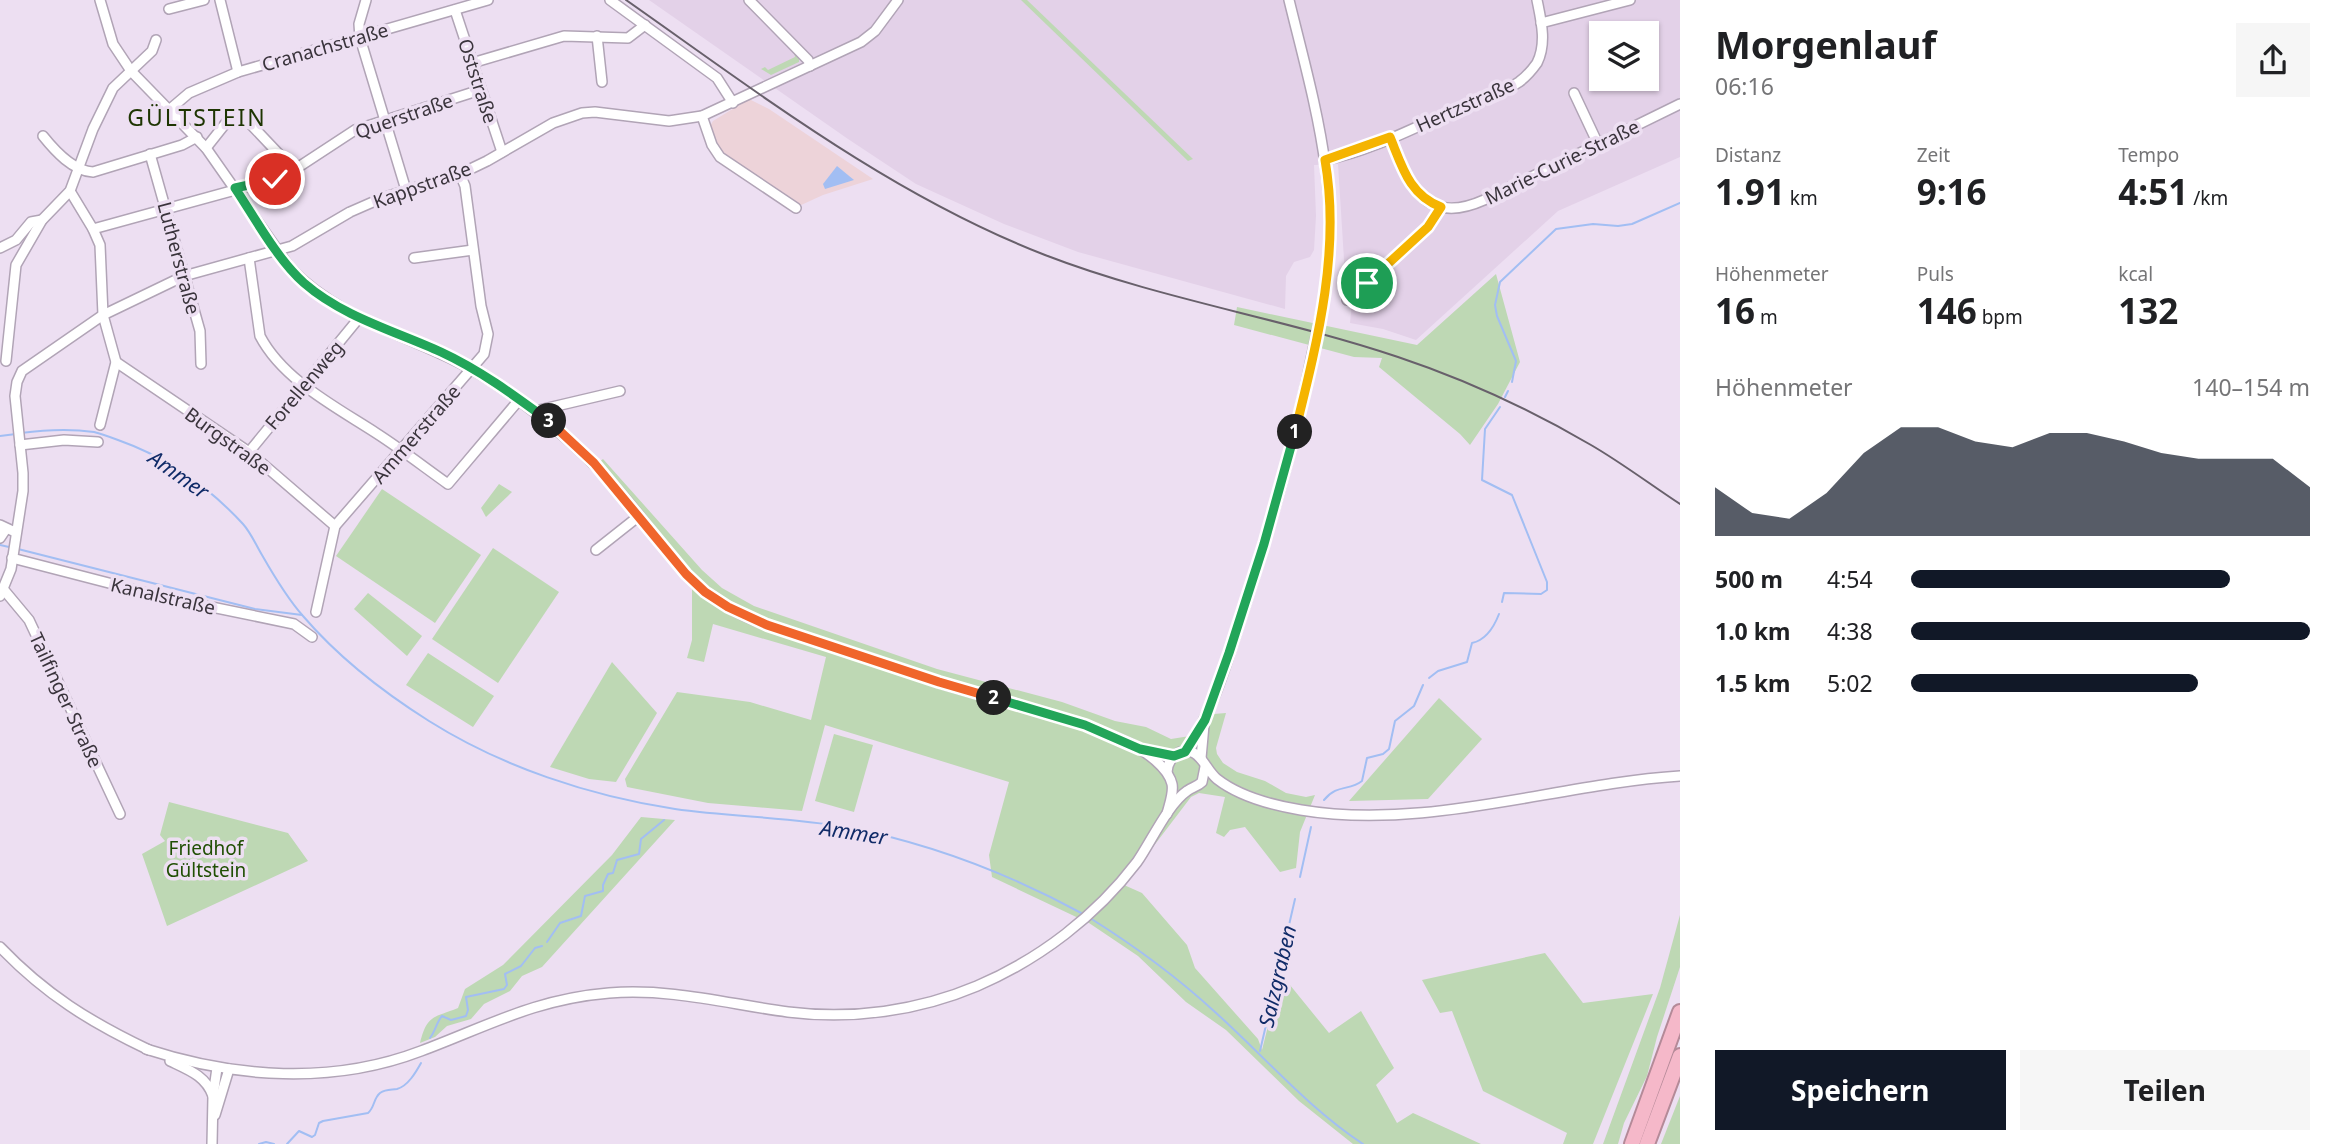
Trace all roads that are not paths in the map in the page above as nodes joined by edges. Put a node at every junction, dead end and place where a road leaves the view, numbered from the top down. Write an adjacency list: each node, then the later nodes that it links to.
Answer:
1 (100, 0): 21 (street)
2 (204, 0): 12 (street)
3 (220, 0): 22 (street)
4 (366, 0): 17 (street)
5 (488, 0): 13 (street, Cranachstraße)
6 (610, 0): 15 (street)
7 (749, 0): 20 (street)
8 (1289, 0): 38 (street)
9 (1537, 0): 14 (street, Hertzstraße)
10 (1630, 0): 14 (street)
11 (894, 1): 20 (street, Kappstraße)
12 (169, 9)
13 (455, 10): 17 (street, Cranachstraße); 19 (street, Oststraße)
14 (1541, 23): 33 (street, Hertzstraße)
15 (645, 25): 16 (street); 26 (street)
16 (597, 37): 19 (street); 23 (street)
17 (360, 38): 22 (street, Cranachstraße); 30 (street)
18 (156, 40): 21 (street)
19 (472, 63): 24 (street, Oststraße)
20 (810, 66): 26 (street, Kappstraße)
21 (131, 71): 28 (street); 39 (street)
22 (238, 72): 28 (street, Cranachstraße)
23 (602, 82)
24 (480, 90): 30 (street, Querstraße); 36 (street, Oststraße)
25 (1574, 93): 34 (street)
26 (733, 103): 29 (street, Kappstraße)
27 (1680, 104): 34 (street, Marie-Curie-Straße)
28 (169, 110): 32 (street)
29 (702, 116): 36 (street, Kappstraße); 47 (street)
30 (384, 119): 40 (street, Querstraße); 43 (street)
31 (43, 136): 39 (street)
32 (197, 137): 35 (street); 37 (street)
33 (1390, 137): 38 (street, Hertzstraße); 45 (street)
34 (1598, 144): 45 (street, Marie-Curie-Straße)
35 (206, 148): 40 (street); 42 (street)
36 (502, 152): 41 (street, Kappstraße)
37 (150, 154): 39 (street); 46 (street, Lutherstraße)
38 (1325, 160): 82 (street, bridge)
39 (78, 167): 44 (street)
40 (294, 170): 42 (street, Querstraße)
41 (460, 174): 43 (street, Kappstraße); 51 (street, Ammerstraße)
42 (235, 188): 46 (street, Querstraße); 52 (street)
43 (406, 190): 52 (street, Kappstraße)
44 (70, 191): 48 (street); 49 (street)
45 (1441, 207): 56 (street)
46 (166, 208): 49 (street, Querstraße); 55 (street, Lutherstraße)
47 (796, 208)
48 (42, 220): 50 (street); 60 (street)
49 (93, 229): 57 (street)
50 (0, 248)
51 (473, 250): 54 (street); 62 (street, Ammerstraße)
52 (278, 251): 53 (street, Kappstraße); 58 (street)
53 (249, 258): 55 (street, Kappstraße); 64 (street)
54 (414, 258)
55 (184, 275): 57 (street, Kappstraße); 61 (street, Lutherstraße)
56 (1347, 300)
57 (103, 316): 59 (street); 63 (street, Kappstraße)
58 (359, 318): 62 (street); 64 (street, Forellenweg)
59 (116, 362): 68 (street); 72 (street, Burgstraße)
60 (3, 363): 63 (street)
61 (201, 363)
62 (472, 369): 66 (street); 71 (street, Ammerstraße)
63 (22, 371): 70 (street, Tailfinger Straße)
64 (303, 386): 71 (street); 72 (street, Forellenweg)
65 (620, 391): 67 (street)
66 (519, 400): 67 (street); 71 (street)
67 (535, 411): 73 (street)
68 (100, 425)
69 (98, 442): 70 (street)
70 (19, 443): 75 (street, Tailfinger Straße)
71 (402, 450): 74 (street, Ammerstraße)
72 (248, 452): 74 (street, Burgstraße)
73 (639, 516): 77 (street); 83 (street)
74 (335, 526): 80 (street, Ammerstraße)
75 (7, 529): 76 (street); 78 (street, Tailfinger Straße)
76 (0, 538)
77 (596, 550)
78 (13, 551): 79 (street, Tailfinger Straße); 81 (street, Kanalstraße)
79 (2, 593): 93 (street, Tailfinger Straße)
80 (316, 612)
81 (312, 637)
82 (1205, 720): 84 (street); 86 (street)
83 (1140, 749): 85 (street); 87 (street)
84 (1185, 752): 85 (street); 86 (street)
85 (1174, 756): 87 (street)
86 (1203, 762): 90 (street); 91 (street)
87 (1167, 772): 89 (street)
88 (1680, 776): 91 (street)
89 (1172, 783): 92 (street); 94 (street)
90 (1200, 784): 91 (street); 92 (street)
91 (1230, 789)
92 (1188, 790): 94 (street)
93 (120, 814)
94 (1167, 814): 100 (street)
95 (0, 947): 97 (street)
96 (1680, 1012): 104 (highway)
97 (146, 1049): 99 (street); 101 (street)
98 (1680, 1056): 105 (highway)
99 (217, 1068): 100 (street); 101 (street)
100 (229, 1069): 102 (street)
101 (213, 1096): 102 (street)
102 (214, 1120): 103 (street)
103 (212, 1144)
104 (1632, 1144)
105 (1647, 1144)

